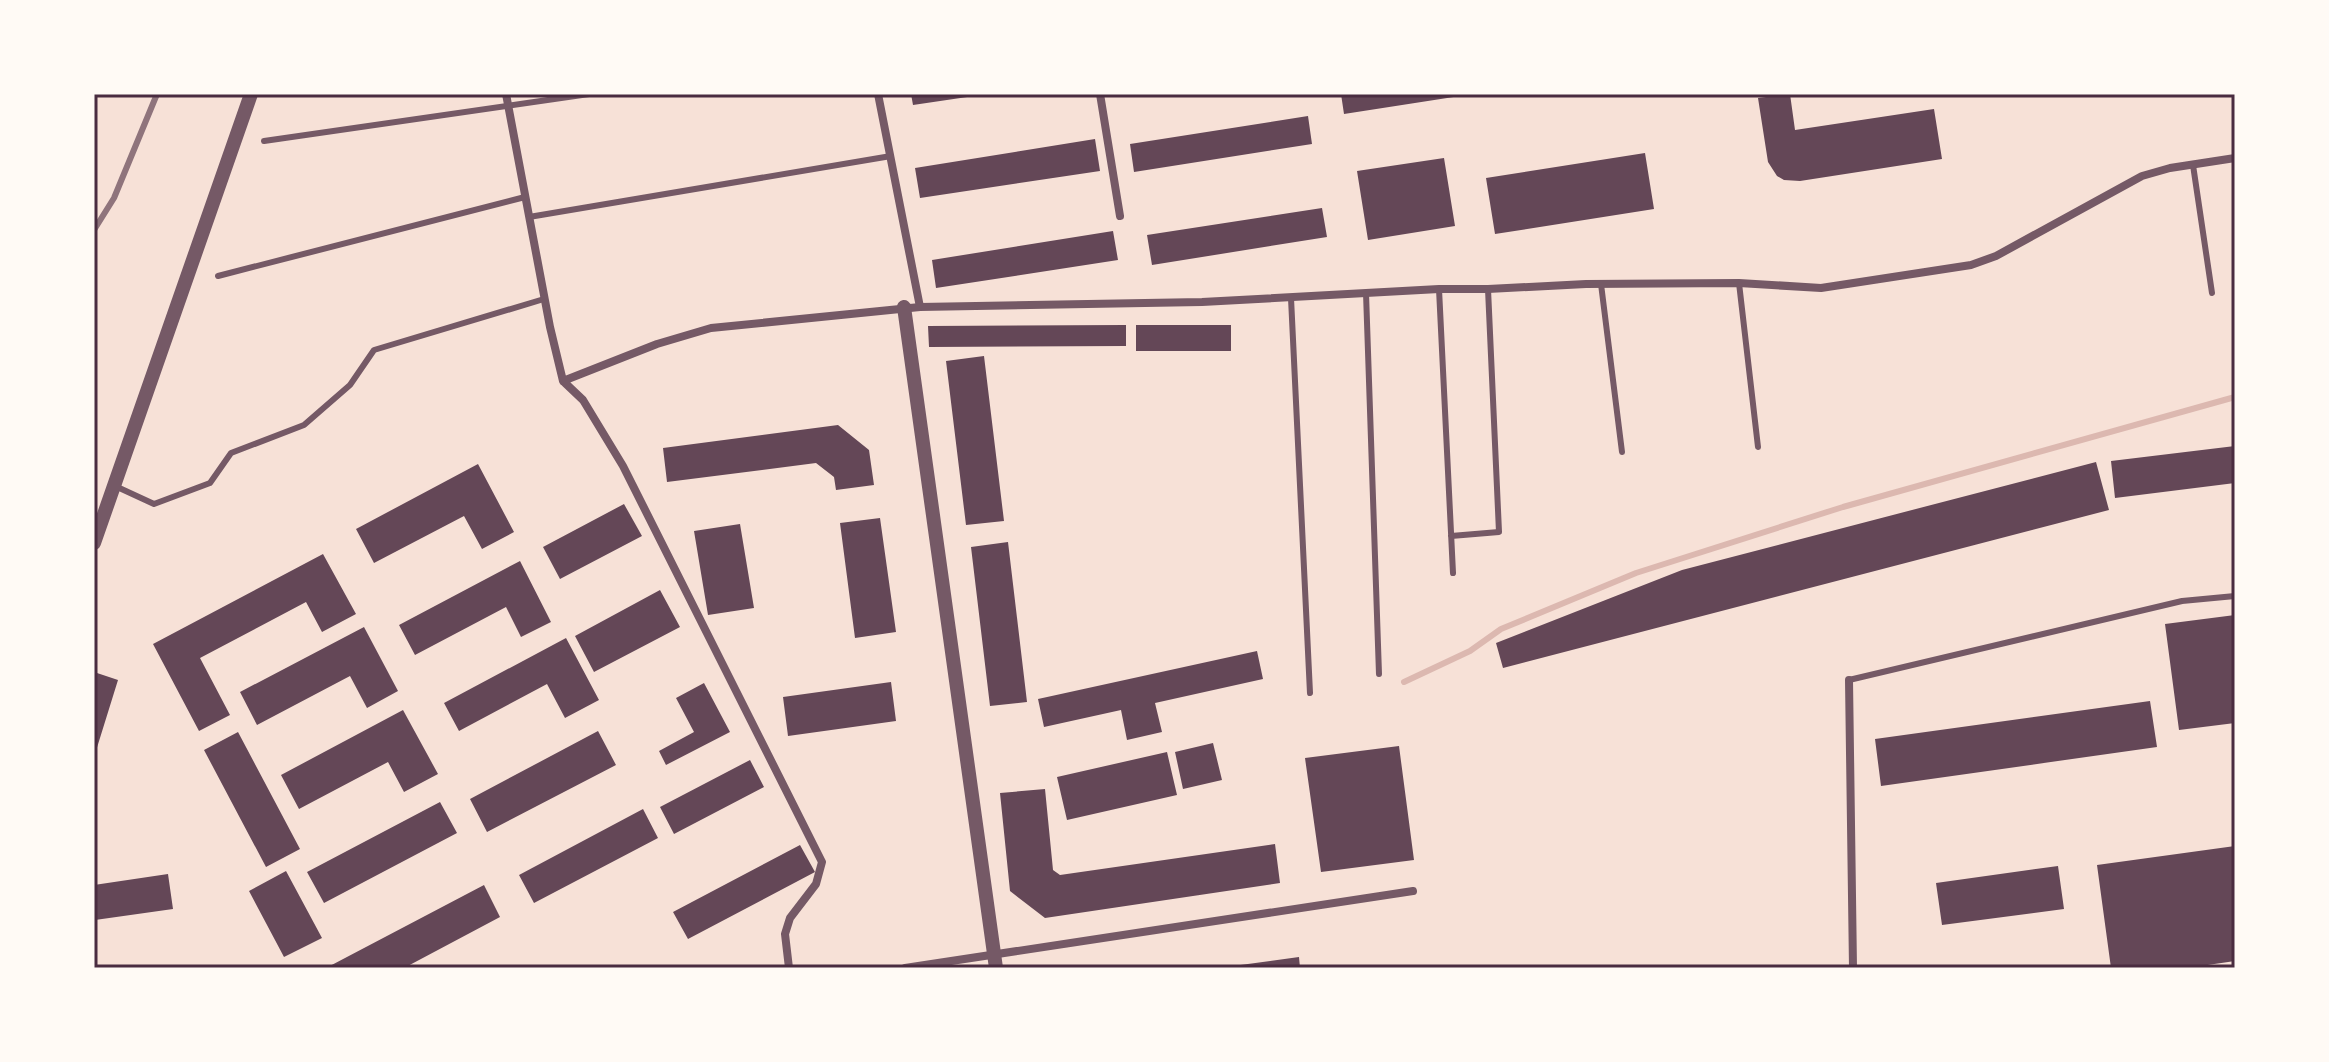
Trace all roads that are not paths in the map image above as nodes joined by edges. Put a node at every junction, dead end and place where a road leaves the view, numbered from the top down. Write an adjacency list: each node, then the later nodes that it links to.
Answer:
1 (251, 94): 27 (street)
2 (506, 94): 6 (street)
3 (589, 94): 6 (lane)
4 (878, 94): 8 (street)
5 (1100, 94): 12 (street)
6 (507, 106): 7 (lane); 11 (street)
7 (264, 141)
8 (891, 156): 13 (lane); 23 (street)
9 (2235, 158): 10 (street)
10 (2193, 165): 15 (street); 20 (lane)
11 (525, 197): 13 (street); 14 (lane)
12 (1120, 216)
13 (529, 217): 22 (street)
14 (218, 276)
15 (1739, 283): 16 (street); 25 (lane)
16 (1601, 284): 18 (street); 26 (lane)
17 (1439, 289): 18 (street); 19 (street); 28 (lane)
18 (1488, 289): 28 (lane)
19 (1366, 293): 21 (street); 32 (lane)
20 (2212, 293)
21 (1291, 298): 23 (street); 34 (lane)
22 (544, 299): 24 (street); 27 (lane)
23 (912, 307): 24 (street); 36 (street)
24 (563, 381): 37 (street)
25 (1758, 447)
26 (1622, 452)
27 (115, 486): 29 (street)
28 (1451, 536): 30 (lane)
29 (94, 543)
30 (1453, 573)
31 (2235, 596): 33 (lane)
32 (1379, 674)
33 (1849, 680): 39 (street)
34 (1310, 693)
35 (1413, 891): 36 (street)
36 (995, 961): 38 (street)
37 (789, 968)
38 (905, 968)
39 (1853, 968)

